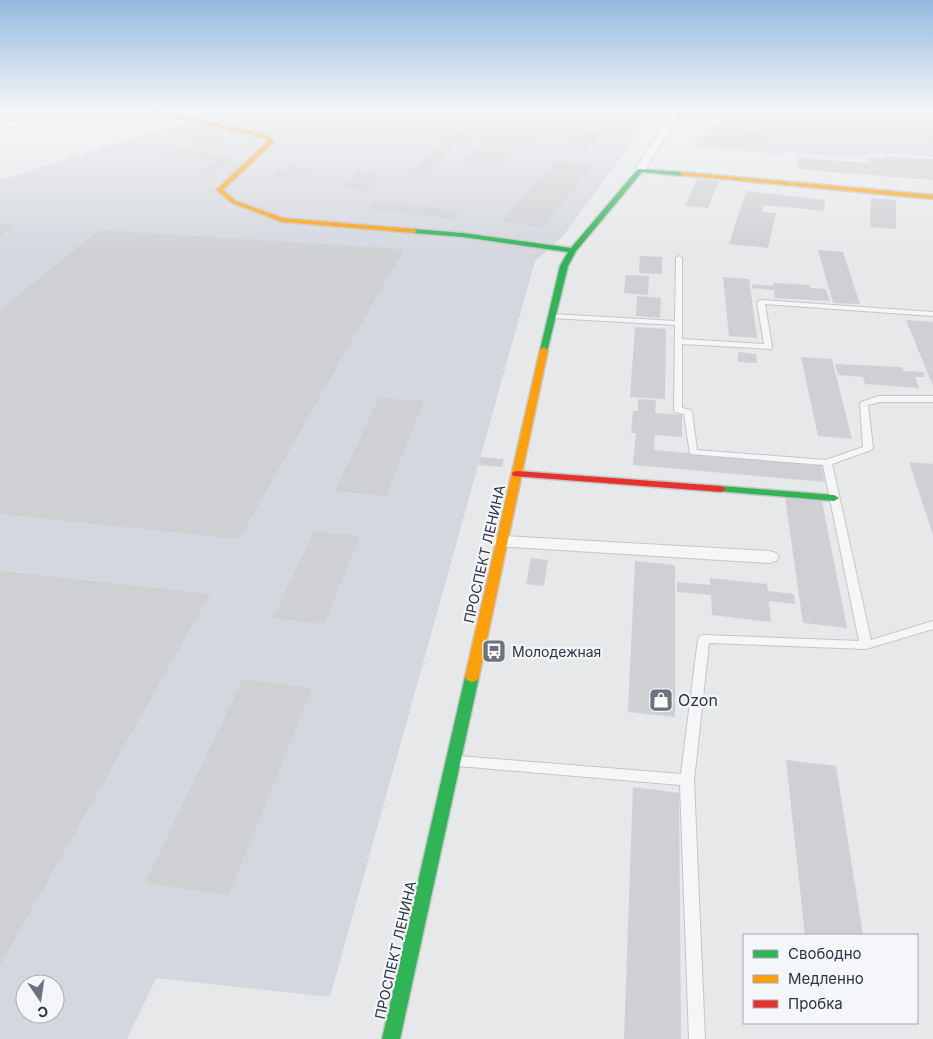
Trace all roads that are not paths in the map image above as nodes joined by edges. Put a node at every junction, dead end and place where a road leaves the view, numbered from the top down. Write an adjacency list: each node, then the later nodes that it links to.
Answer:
1 (254, 157): 5 (street)
2 (648, 157): 3 (street, ПРОСПЕКТ ЛЕНИНА)
3 (640, 170): 4 (street); 5 (street, ПРОСПЕКТ ЛЕНИНА)
4 (933, 197)
5 (574, 250): 8 (street, ПРОСПЕКТ ЛЕНИНА)
6 (679, 258): 9 (lane)
7 (933, 314): 10 (lane)
8 (552, 316): 9 (lane); 13 (street, ПРОСПЕКТ ЛЕНИНА)
9 (679, 323): 10 (lane)
10 (678, 341): 12 (lane)
11 (933, 399): 12 (lane)
12 (827, 462): 14 (lane)
13 (517, 474): 14 (street); 15 (street, ПРОСПЕКТ ЛЕНИНА)
14 (834, 498): 18 (lane)
15 (502, 542): 16 (street); 19 (street, ПРОСПЕКТ ЛЕНИНА)
16 (769, 557)
17 (933, 625): 18 (lane)
18 (866, 645): 20 (lane)
19 (453, 760): 20 (lane); 21 (street, ПРОСПЕКТ ЛЕНИНА)
20 (687, 780): 22 (lane)
21 (391, 1039)
22 (698, 1039)

